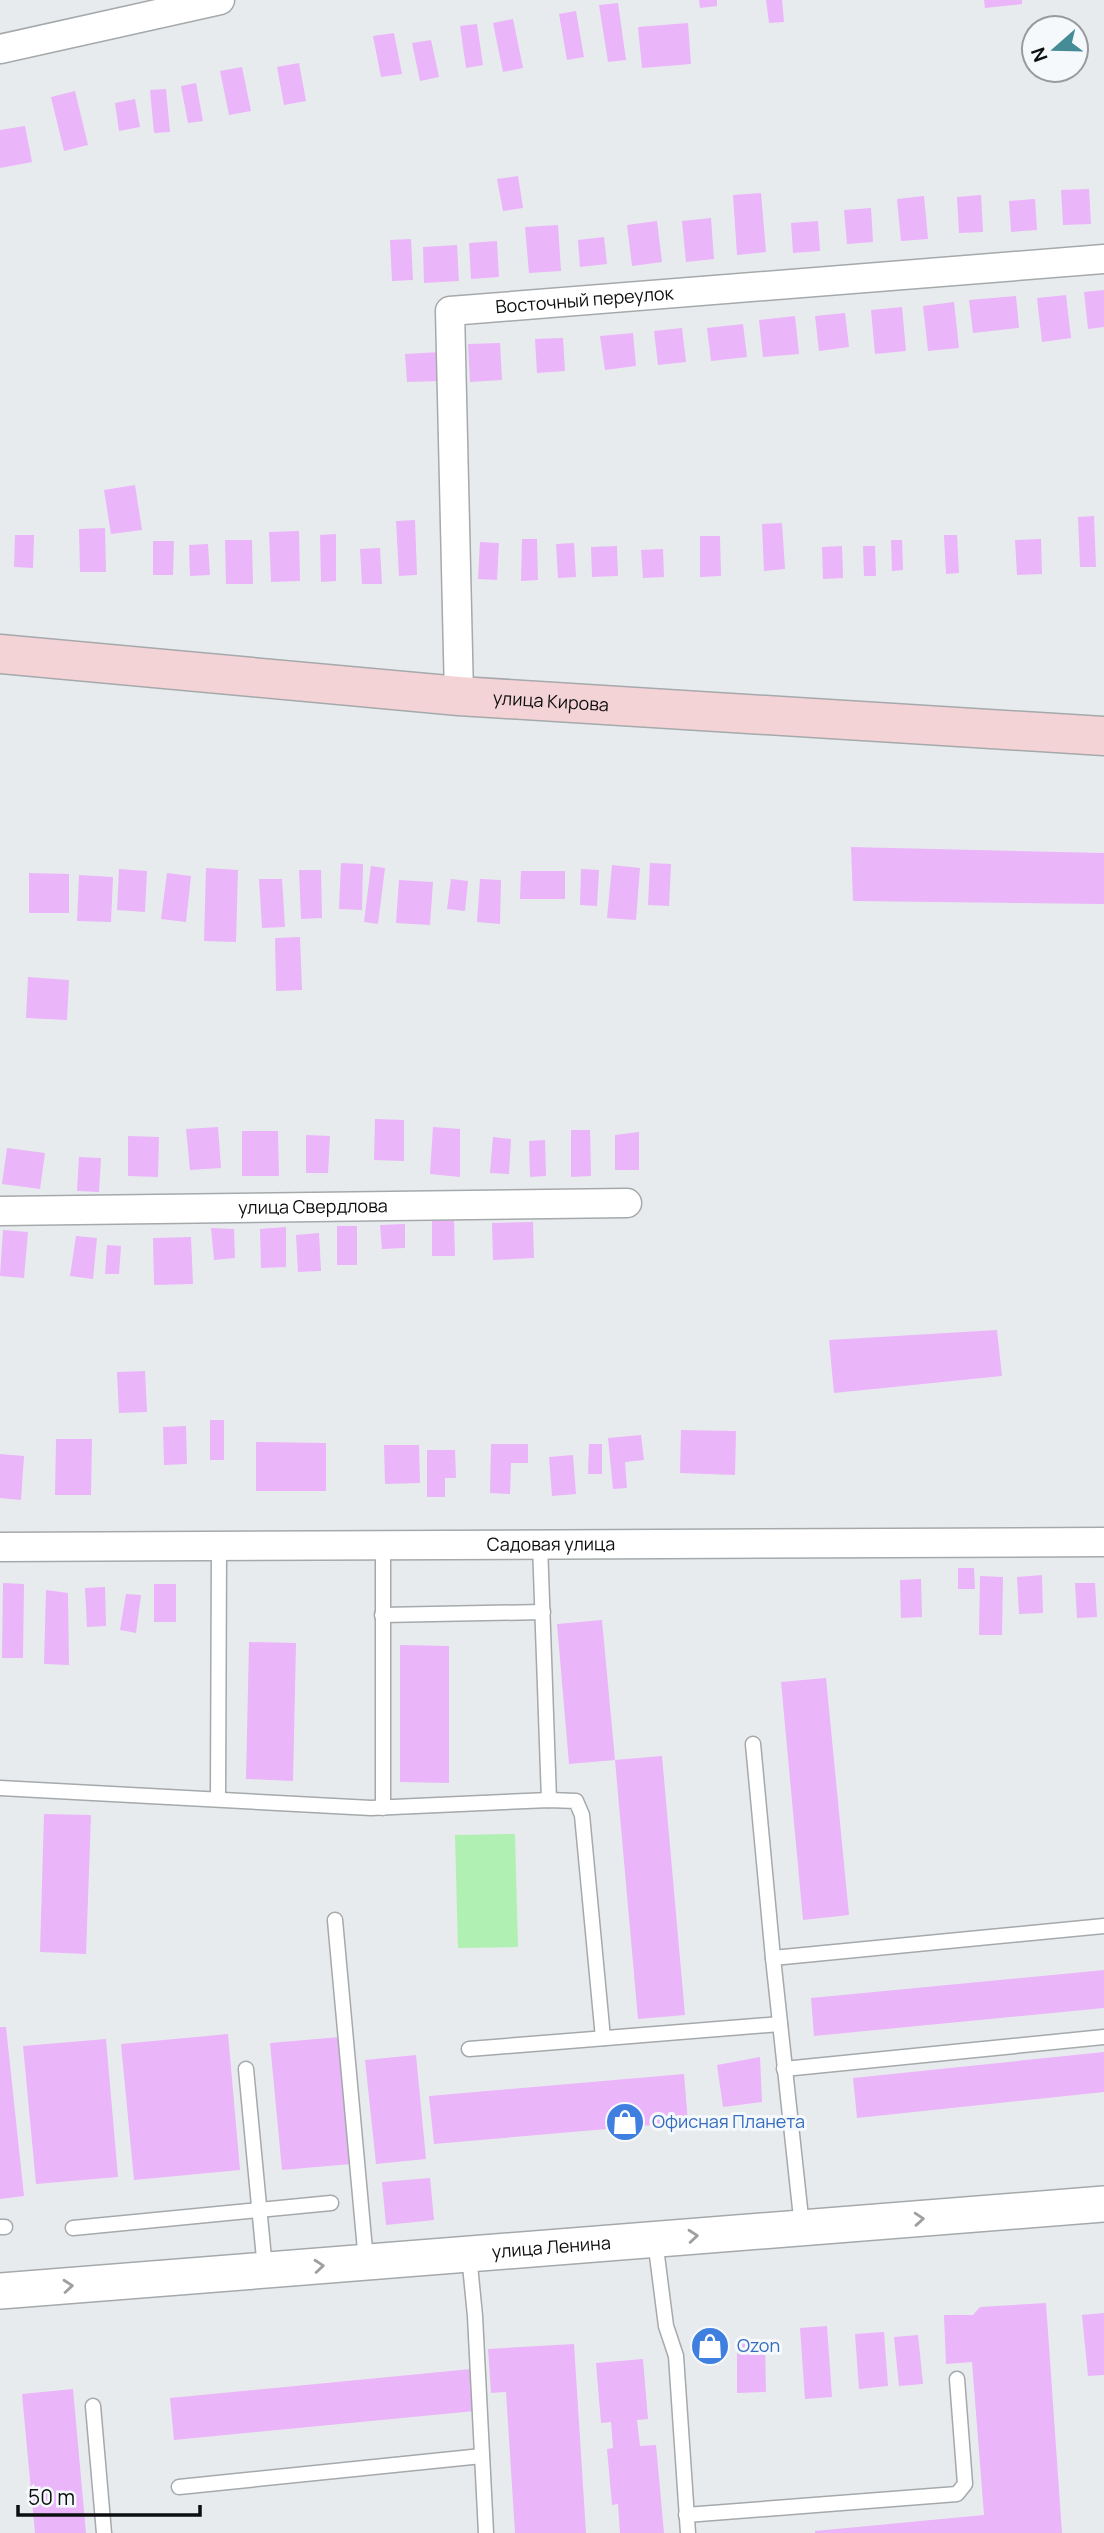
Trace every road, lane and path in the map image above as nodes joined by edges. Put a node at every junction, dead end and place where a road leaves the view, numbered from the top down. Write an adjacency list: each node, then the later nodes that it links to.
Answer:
1 (220, 0): 2 (street)
2 (0, 49)
3 (1104, 259): 5 (street, Восточный переулок)
4 (0, 654): 5 (main road, улица Кирова)
5 (459, 696): 6 (main road, улица Кирова)
6 (1104, 736)
7 (626, 1203): 8 (street, улица Свердлова)
8 (0, 1212)
9 (1104, 1542): 10 (street, Садовая улица)
10 (540, 1544): 12 (street, Садовая улица); 14 (lane)
11 (219, 1545): 12 (street, Садовая улица); 13 (street, Садовая улица); 18 (lane)
12 (383, 1545): 15 (lane)
13 (0, 1547)
14 (543, 1612): 15 (lane); 19 (lane)
15 (383, 1615): 20 (lane)
16 (753, 1744): 23 (lane)
17 (0, 1788): 18 (lane)
18 (218, 1799): 20 (lane)
19 (550, 1800): 20 (lane); 26 (lane)
20 (383, 1808)
21 (335, 1920): 37 (lane)
22 (1104, 1926): 23 (lane)
23 (773, 1958): 24 (lane)
24 (779, 2024): 26 (lane); 29 (lane)
25 (1104, 2037): 29 (lane)
26 (603, 2038): 27 (lane)
27 (469, 2049)
28 (246, 2068): 32 (lane)
29 (784, 2069): 33 (lane)
30 (331, 2203): 32 (lane)
31 (1104, 2204): 33 (street, улица Ленина, one-way to 31)
32 (259, 2210): 34 (lane); 38 (lane)
33 (802, 2227): 35 (street, улица Ленина, one-way to 33)
34 (73, 2228)
35 (655, 2239): 36 (street, улица Ленина); 44 (lane)
36 (469, 2254): 37 (street, улица Ленина); 42 (lane)
37 (366, 2262): 38 (street, улица Ленина, one-way to 37)
38 (265, 2270): 39 (street, улица Ленина, one-way to 38)
39 (0, 2291)
40 (957, 2379): 44 (lane)
41 (93, 2406): 45 (lane)
42 (482, 2456): 43 (lane); 46 (lane)
43 (179, 2487)
44 (686, 2515): 47 (lane)
45 (104, 2533)
46 (486, 2533)
47 (688, 2533)

